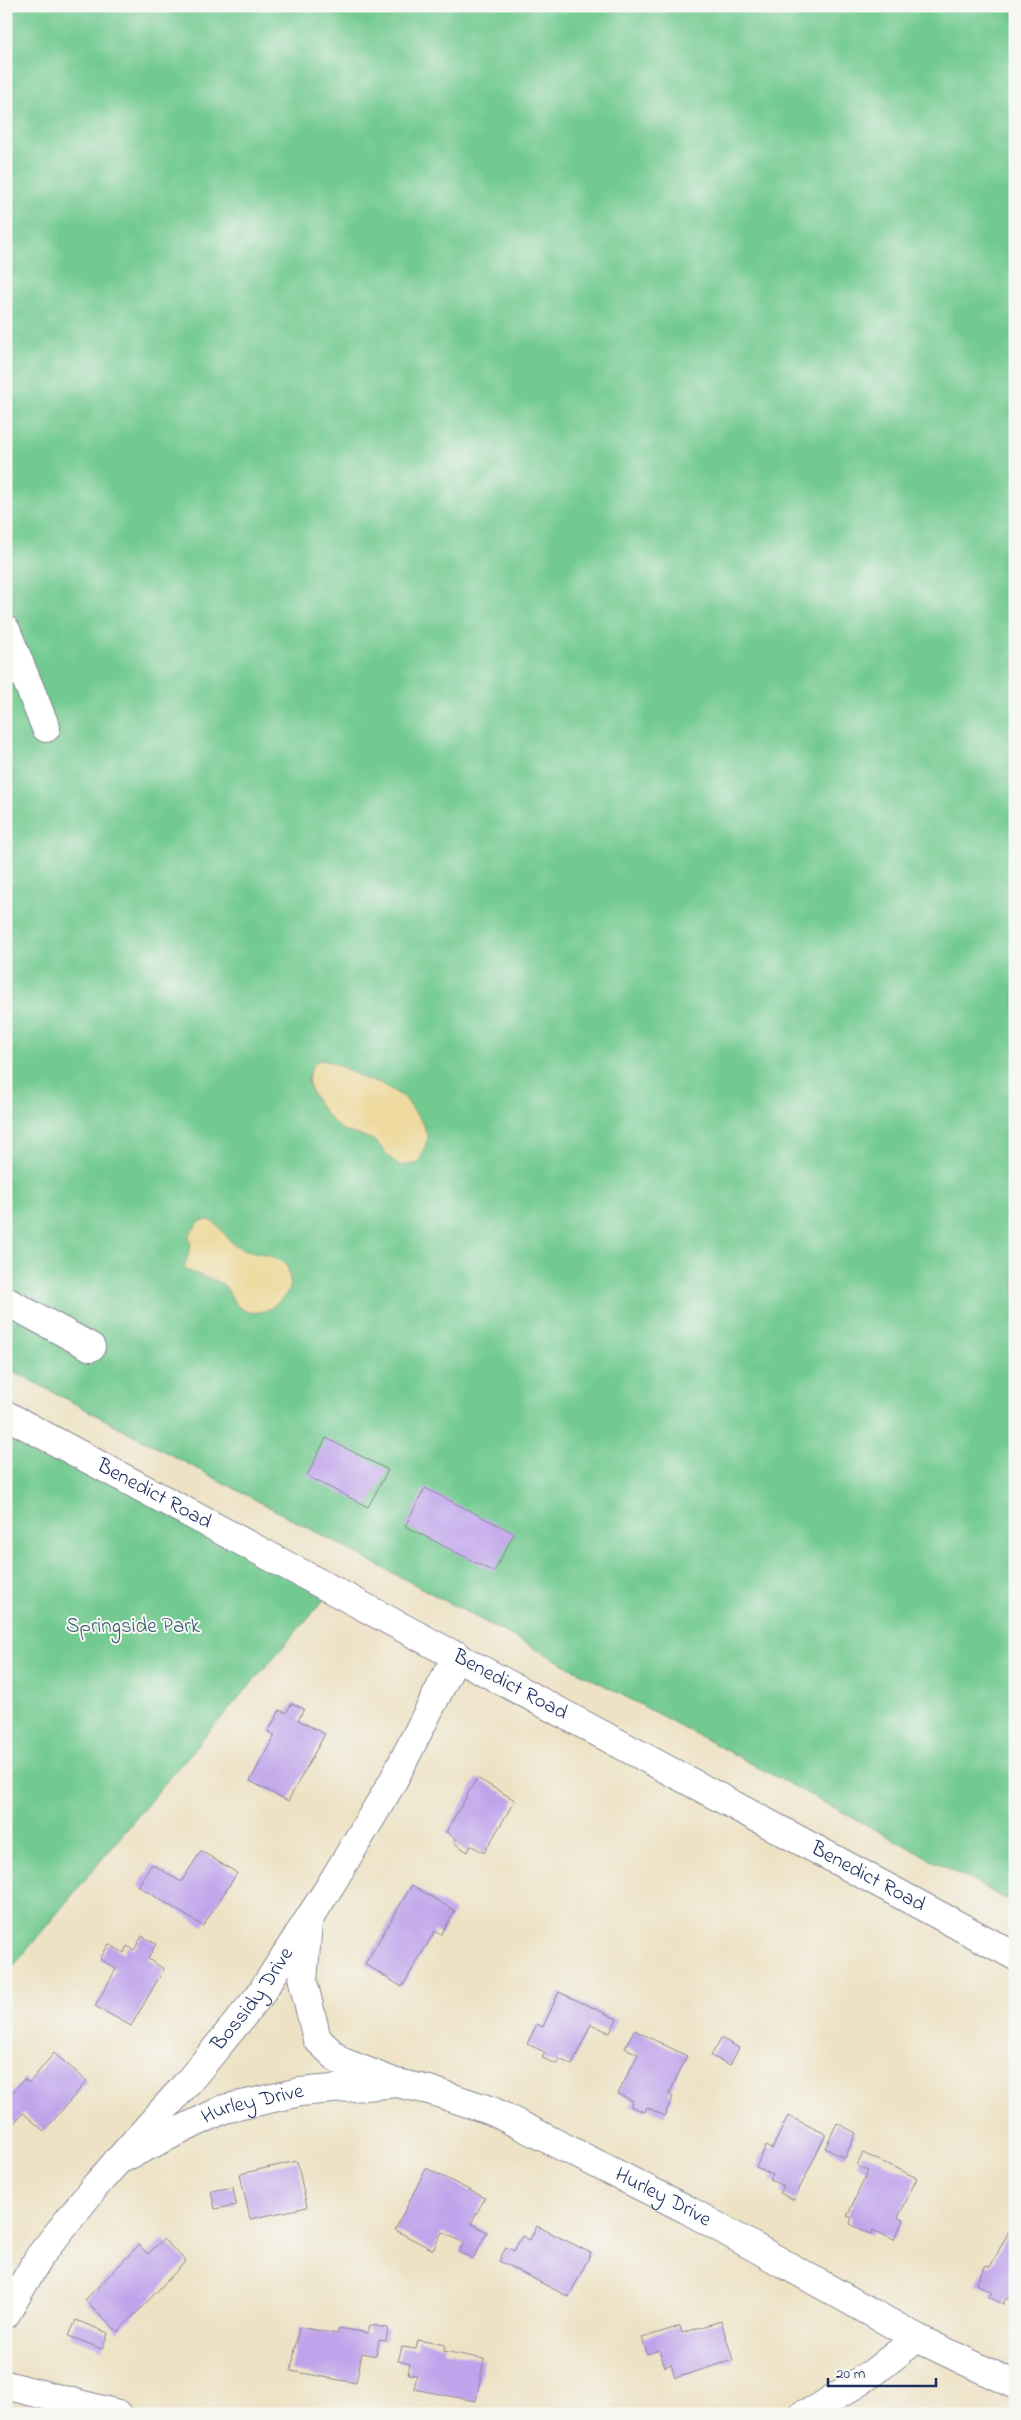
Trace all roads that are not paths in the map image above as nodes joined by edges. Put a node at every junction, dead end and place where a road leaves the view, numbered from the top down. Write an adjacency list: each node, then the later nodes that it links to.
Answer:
1 (6, 630): 2 (street)
2 (46, 728)
3 (6, 1301): 4 (street)
4 (91, 1347)
5 (6, 1414): 6 (street, Benedict Road)
6 (458, 1656): 7 (street, Bossidy Drive); 8 (street, Benedict Road)
7 (309, 1919): 9 (street, Hurley Drive); 10 (street, Bossidy Drive)
8 (1015, 1956)
9 (398, 2083): 10 (street, Hurley Drive); 12 (street, Hurley Drive)
10 (117, 2161): 11 (street, Bossidy Drive)
11 (6, 2314)
12 (917, 2338): 14 (street, Hurley Drive); 16 (street)
13 (6, 2385): 15 (street)
14 (1015, 2385)
15 (118, 2414)
16 (804, 2414)

